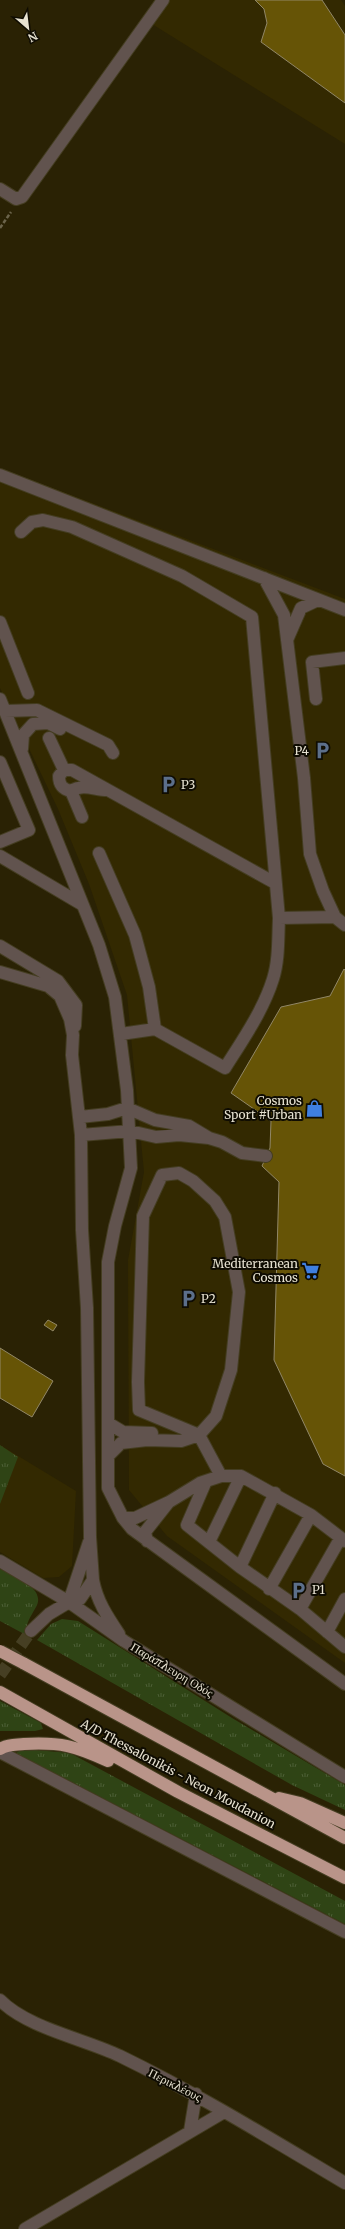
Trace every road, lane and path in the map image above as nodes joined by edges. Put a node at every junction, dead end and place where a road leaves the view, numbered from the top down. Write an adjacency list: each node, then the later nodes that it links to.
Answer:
1 (163, 0): 2 (street)
2 (0, 189)
3 (0, 475): 5 (street)
4 (21, 532): 25 (street)
5 (264, 578): 6 (street); 9 (street)
6 (318, 600): 7 (street); 9 (street)
7 (345, 610)
8 (0, 622): 11 (street)
9 (287, 640): 27 (street)
10 (345, 658): 13 (street)
11 (28, 693)
12 (0, 699): 14 (street)
13 (316, 699)
14 (5, 711): 16 (street); 16 (street)
15 (49, 738): 18 (street)
16 (22, 750): 26 (street)
17 (0, 762): 22 (street)
18 (64, 770): 19 (street); 20 (street)
19 (107, 790): 20 (street); 25 (street)
20 (71, 791): 21 (street)
21 (82, 817)
22 (0, 842)
23 (99, 853): 32 (street)
24 (0, 856): 26 (street)
25 (275, 883): 28 (street)
26 (83, 905): 33 (street)
27 (335, 917): 28 (street); 29 (street)
28 (279, 918): 32 (street)
29 (345, 925)
30 (0, 946): 34 (street)
31 (0, 972): 34 (street)
32 (155, 1029): 33 (street)
33 (121, 1034): 35 (street)
34 (74, 1035): 36 (street)
35 (128, 1108): 36 (street); 37 (street); 39 (street)
36 (80, 1117): 38 (street)
37 (130, 1132): 38 (street); 39 (street); 41 (street)
38 (81, 1135): 51 (street)
39 (209, 1138): 40 (street)
40 (266, 1156)
41 (108, 1423): 42 (street); 43 (street)
42 (199, 1435): 42 (street); 43 (street); 44 (street)
43 (108, 1456): 50 (street)
44 (222, 1476): 45 (street); 46 (street)
45 (241, 1476): 47 (street); 54 (street)
46 (206, 1481): 48 (street); 54 (street)
47 (275, 1493): 49 (street); 56 (street)
48 (169, 1502): 50 (street); 53 (street)
49 (311, 1515): 52 (street); 58 (street)
50 (123, 1518): 53 (street)
51 (90, 1537): 57 (street); 60 (street)
52 (342, 1540): 61 (street)
53 (147, 1541): 67 (street)
54 (209, 1542): 56 (street)
55 (0, 1561): 60 (street, Παράπλευρη Οδός)
56 (240, 1567): 58 (street)
57 (93, 1580): 60 (street); 64 (street)
58 (269, 1588): 61 (street)
59 (345, 1599): 63 (street)
60 (70, 1602): 62 (street); 64 (street, Παράπλευρη Οδός)
61 (300, 1609): 63 (street)
62 (32, 1631)
63 (327, 1632): 65 (street)
64 (124, 1641): 71 (street, Παράπλευρη Οδός)
65 (345, 1647)
66 (0, 1651): 73 (highway, A/D Thessalonikis - Neon Moudanion, bridge)
67 (345, 1684)
68 (0, 1692): 72 (highway, A/D Thessalonikis - Neon Moudanion)
69 (0, 1749): 72 (highway)
70 (0, 1752): 77 (street)
71 (345, 1777)
72 (178, 1792): 76 (highway, A/D Thessalonikis - Neon Moudanion)
73 (264, 1795): 74 (highway); 75 (highway, A/D Thessalonikis - Neon Moudanion)
74 (345, 1823)
75 (345, 1838)
76 (345, 1878)
77 (345, 1932)
78 (0, 2000): 79 (street, Περικλέους)
79 (196, 2094): 80 (street, Περικλέους); 81 (street)
80 (224, 2112): 81 (street); 82 (street, Περικλέους)
81 (190, 2131): 83 (street)
82 (345, 2183)
83 (25, 2229)

